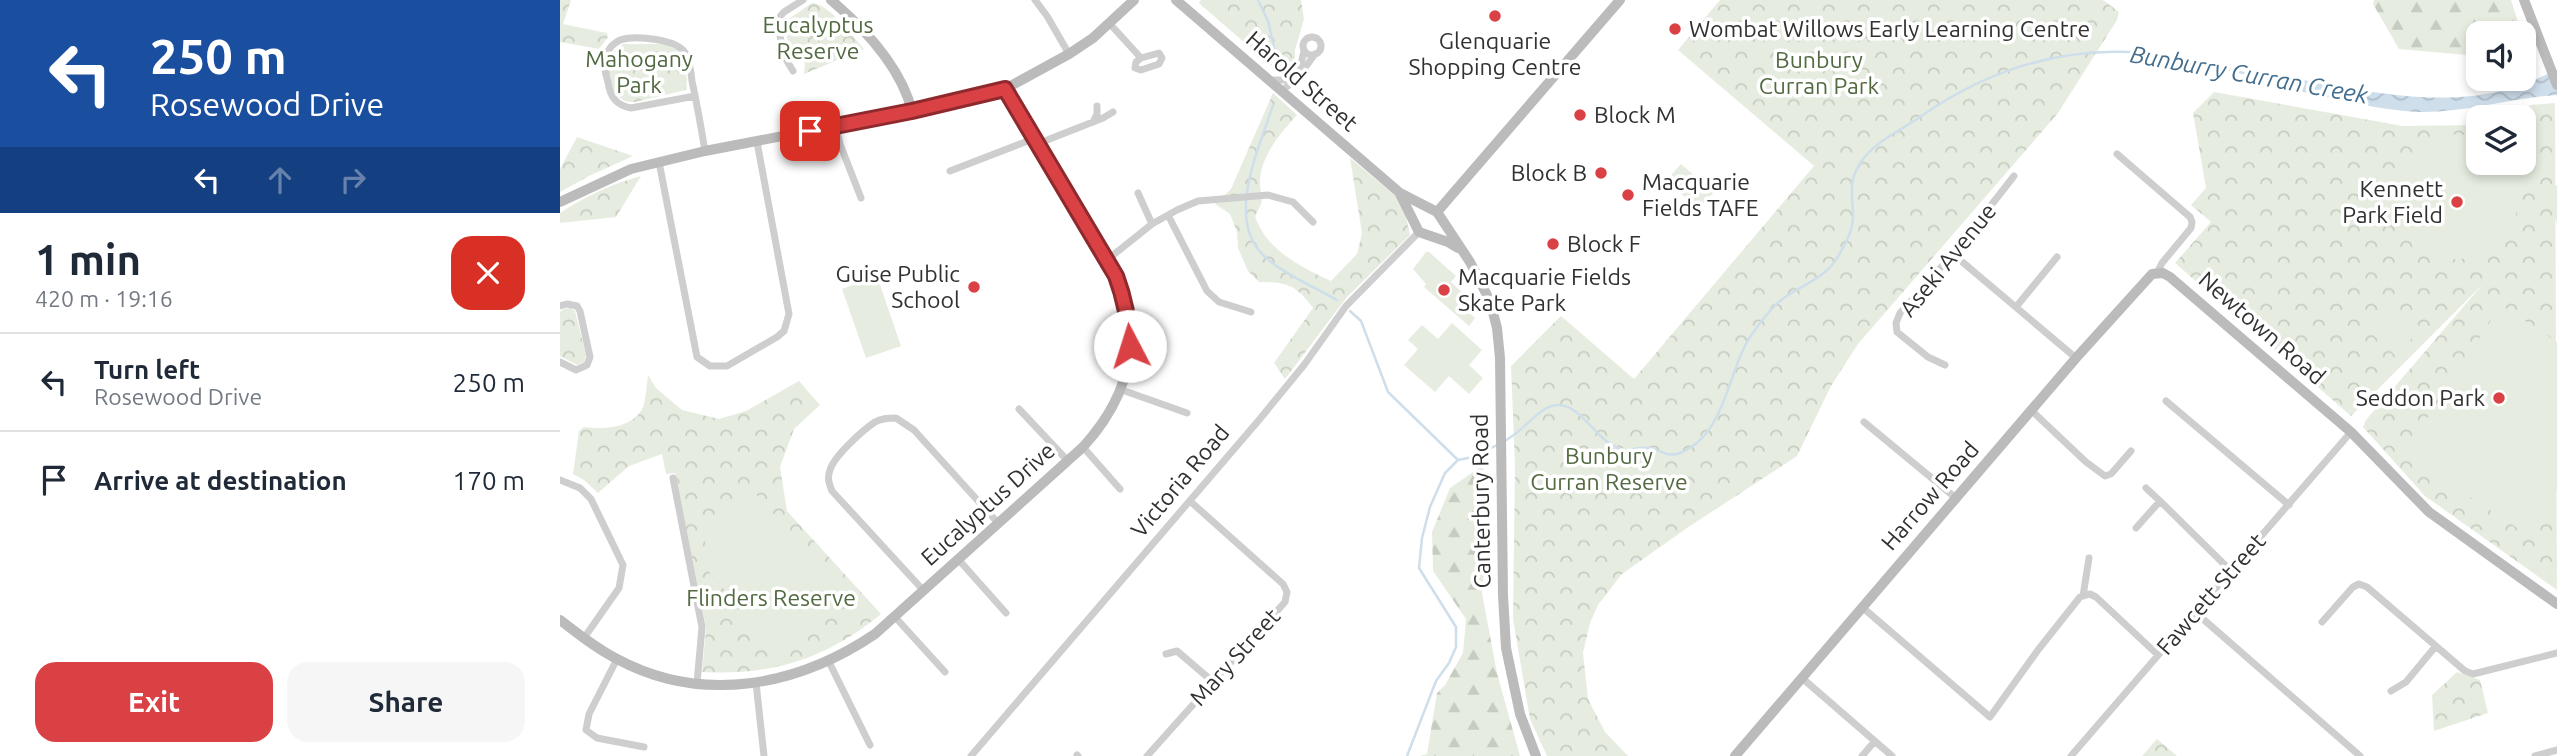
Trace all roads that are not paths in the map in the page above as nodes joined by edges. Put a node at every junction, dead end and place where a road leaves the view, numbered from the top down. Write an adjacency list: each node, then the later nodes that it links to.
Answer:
1 (803, 0): 13 (street)
2 (1035, 0): 10 (street)
3 (1134, 0): 8 (street)
4 (1176, 0): 15 (street, Harold Street)
5 (1620, 0): 36 (street)
6 (2524, 0): 16 (street)
7 (838, 2): 21 (street)
8 (1110, 24): 10 (street); 12 (street)
9 (1304, 51): 11 (street); 11 (street); 15 (street)
10 (1069, 54): 17 (street)
11 (1316, 54): 14 (street)
12 (1141, 58)
13 (793, 71)
14 (1296, 80): 15 (street); 19 (street)
15 (1284, 85): 19 (street, Harold Street)
16 (2557, 85)
17 (1005, 89): 21 (street); 25 (street, Eucalyptus Drive)
18 (695, 96): 18 (street); 27 (street)
19 (1296, 104): 33 (street, Harold Street)
20 (1097, 107): 23 (street)
21 (912, 111): 24 (street)
22 (1113, 112): 23 (street)
23 (1093, 122): 25 (street)
24 (836, 126): 26 (street); 34 (street)
25 (1035, 141): 30 (street); 44 (street, Eucalyptus Drive)
26 (757, 142): 27 (street); 29 (street)
27 (705, 151): 29 (street)
28 (2117, 154): 45 (street)
29 (659, 162): 35 (street)
30 (950, 171)
31 (2014, 176): 42 (street, Aseki Avenue)
32 (1138, 193): 39 (street)
33 (1400, 193): 36 (street, Harold Street); 40 (street, Harold Street)
34 (861, 198)
35 (560, 202)
36 (1435, 214): 40 (street); 40 (street); 41 (street, Canterbury Road)
37 (1168, 215): 38 (street); 39 (street); 48 (street)
38 (1313, 222)
39 (1152, 224): 44 (street)
40 (1421, 230): 41 (street); 68 (street, Victoria Road)
41 (1460, 249): 105 (street, Canterbury Road)
42 (1953, 254): 47 (street); 51 (street, Aseki Avenue)
43 (2057, 257): 47 (street)
44 (1107, 260): 52 (street, Eucalyptus Drive)
45 (2160, 273): 49 (street, Harrow Road); 58 (street, Newtown Road)
46 (560, 306): 50 (street)
47 (2016, 307): 49 (street)
48 (1251, 312)
49 (2076, 359): 55 (street, Harrow Road)
50 (560, 362)
51 (1945, 365)
52 (1122, 390): 56 (street); 59 (street, Eucalyptus Drive)
53 (2166, 401): 69 (street)
54 (1019, 409): 61 (street)
55 (2031, 410): 60 (street); 66 (street, Harrow Road)
56 (1187, 413)
57 (1864, 422): 66 (street)
58 (2351, 432): 69 (street, Fawcett Street); 77 (street, Newtown Road)
59 (1083, 447): 61 (street, Eucalyptus Drive); 65 (street)
60 (2131, 452)
61 (1068, 460): 70 (street, Eucalyptus Drive)
62 (673, 478): 94 (street)
63 (560, 481): 84 (street)
64 (2146, 488): 67 (street)
65 (1120, 489)
66 (1956, 499): 78 (street, Harrow Road)
67 (2160, 501): 71 (street); 74 (street)
68 (1191, 502): 93 (street, Mary Street); 103 (street, Victoria Road)
69 (2289, 505): 74 (street, Fawcett Street)
70 (998, 523): 73 (street, Eucalyptus Drive); 75 (street)
71 (2136, 528)
72 (2089, 558): 76 (street)
73 (958, 559): 75 (street, Eucalyptus Drive); 80 (street)
74 (2231, 571): 79 (street, Fawcett Street)
75 (923, 591): 81 (street, Eucalyptus Drive)
76 (2083, 596): 78 (street); 88 (street)
77 (2557, 604)
78 (1862, 607): 92 (street, Harrow Road)
79 (2195, 612): 88 (street, Fawcett Street); 110 (street)
80 (1006, 613)
81 (895, 617): 90 (street, Eucalyptus Drive); 91 (street)
82 (560, 620): 84 (street, Eucalyptus Drive)
83 (2322, 622): 85 (street)
84 (584, 638): 89 (street, Eucalyptus Drive)
85 (2435, 647): 86 (street); 96 (street)
86 (2557, 653)
87 (1166, 654): 93 (street)
88 (2158, 655): 109 (street, Fawcett Street)
89 (617, 659): 94 (street, Eucalyptus Drive); 99 (street)
90 (829, 662): 95 (street, Eucalyptus Drive); 98 (street)
91 (945, 672)
92 (1802, 678): 97 (street); 106 (street, Harrow Road)
93 (1212, 681): 104 (street, Mary Street)
94 (697, 683): 95 (street, Eucalyptus Drive)
95 (756, 683): 102 (street)
96 (2391, 691)
97 (1875, 741): 107 (street); 108 (street)
98 (870, 745)
99 (644, 747)
100 (2557, 750): 101 (street)
101 (2540, 755)
102 (764, 756)
103 (971, 756)
104 (1147, 756)
105 (1536, 756)
106 (1735, 756)
107 (1862, 756)
108 (1892, 756)
109 (2071, 756)
110 (2360, 756)

